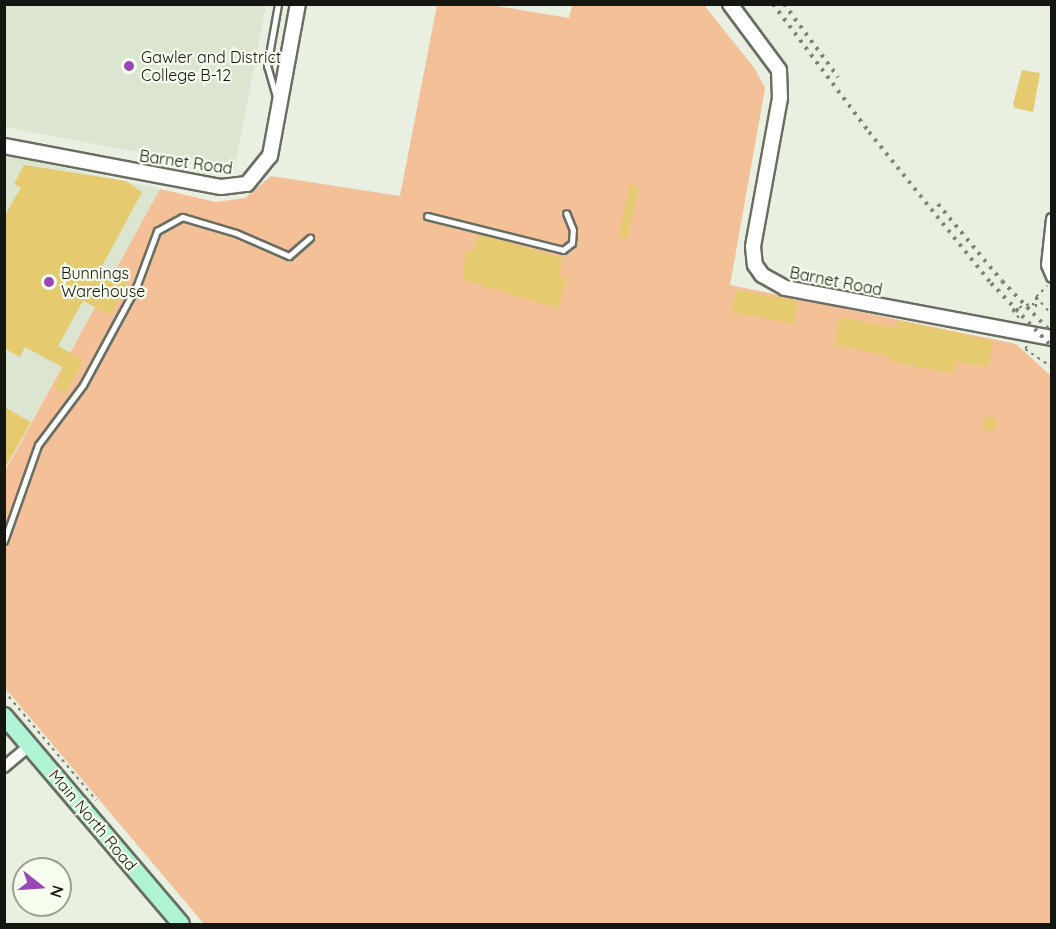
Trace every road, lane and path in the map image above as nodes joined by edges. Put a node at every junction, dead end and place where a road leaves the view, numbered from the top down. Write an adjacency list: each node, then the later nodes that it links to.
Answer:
1 (278, 4): 4 (lane)
2 (298, 4): 4 (street, Barnet Road)
3 (730, 4): 13 (street, Barnet Road)
4 (279, 104): 5 (street, Barnet Road)
5 (4, 146)
6 (566, 213): 7 (lane)
7 (428, 216)
8 (1052, 219): 10 (street)
9 (310, 238): 16 (lane)
10 (1049, 281): 11 (path)
11 (1036, 297): 12 (path); 13 (path)
12 (1052, 315)
13 (1034, 335): 14 (street, Barnet Road); 15 (path)
14 (1052, 338)
15 (1052, 367)
16 (4, 541)
17 (4, 716): 18 (main road, Main North Road)
18 (29, 746): 19 (street); 20 (main road, Main North Road)
19 (4, 767)
20 (181, 924)

